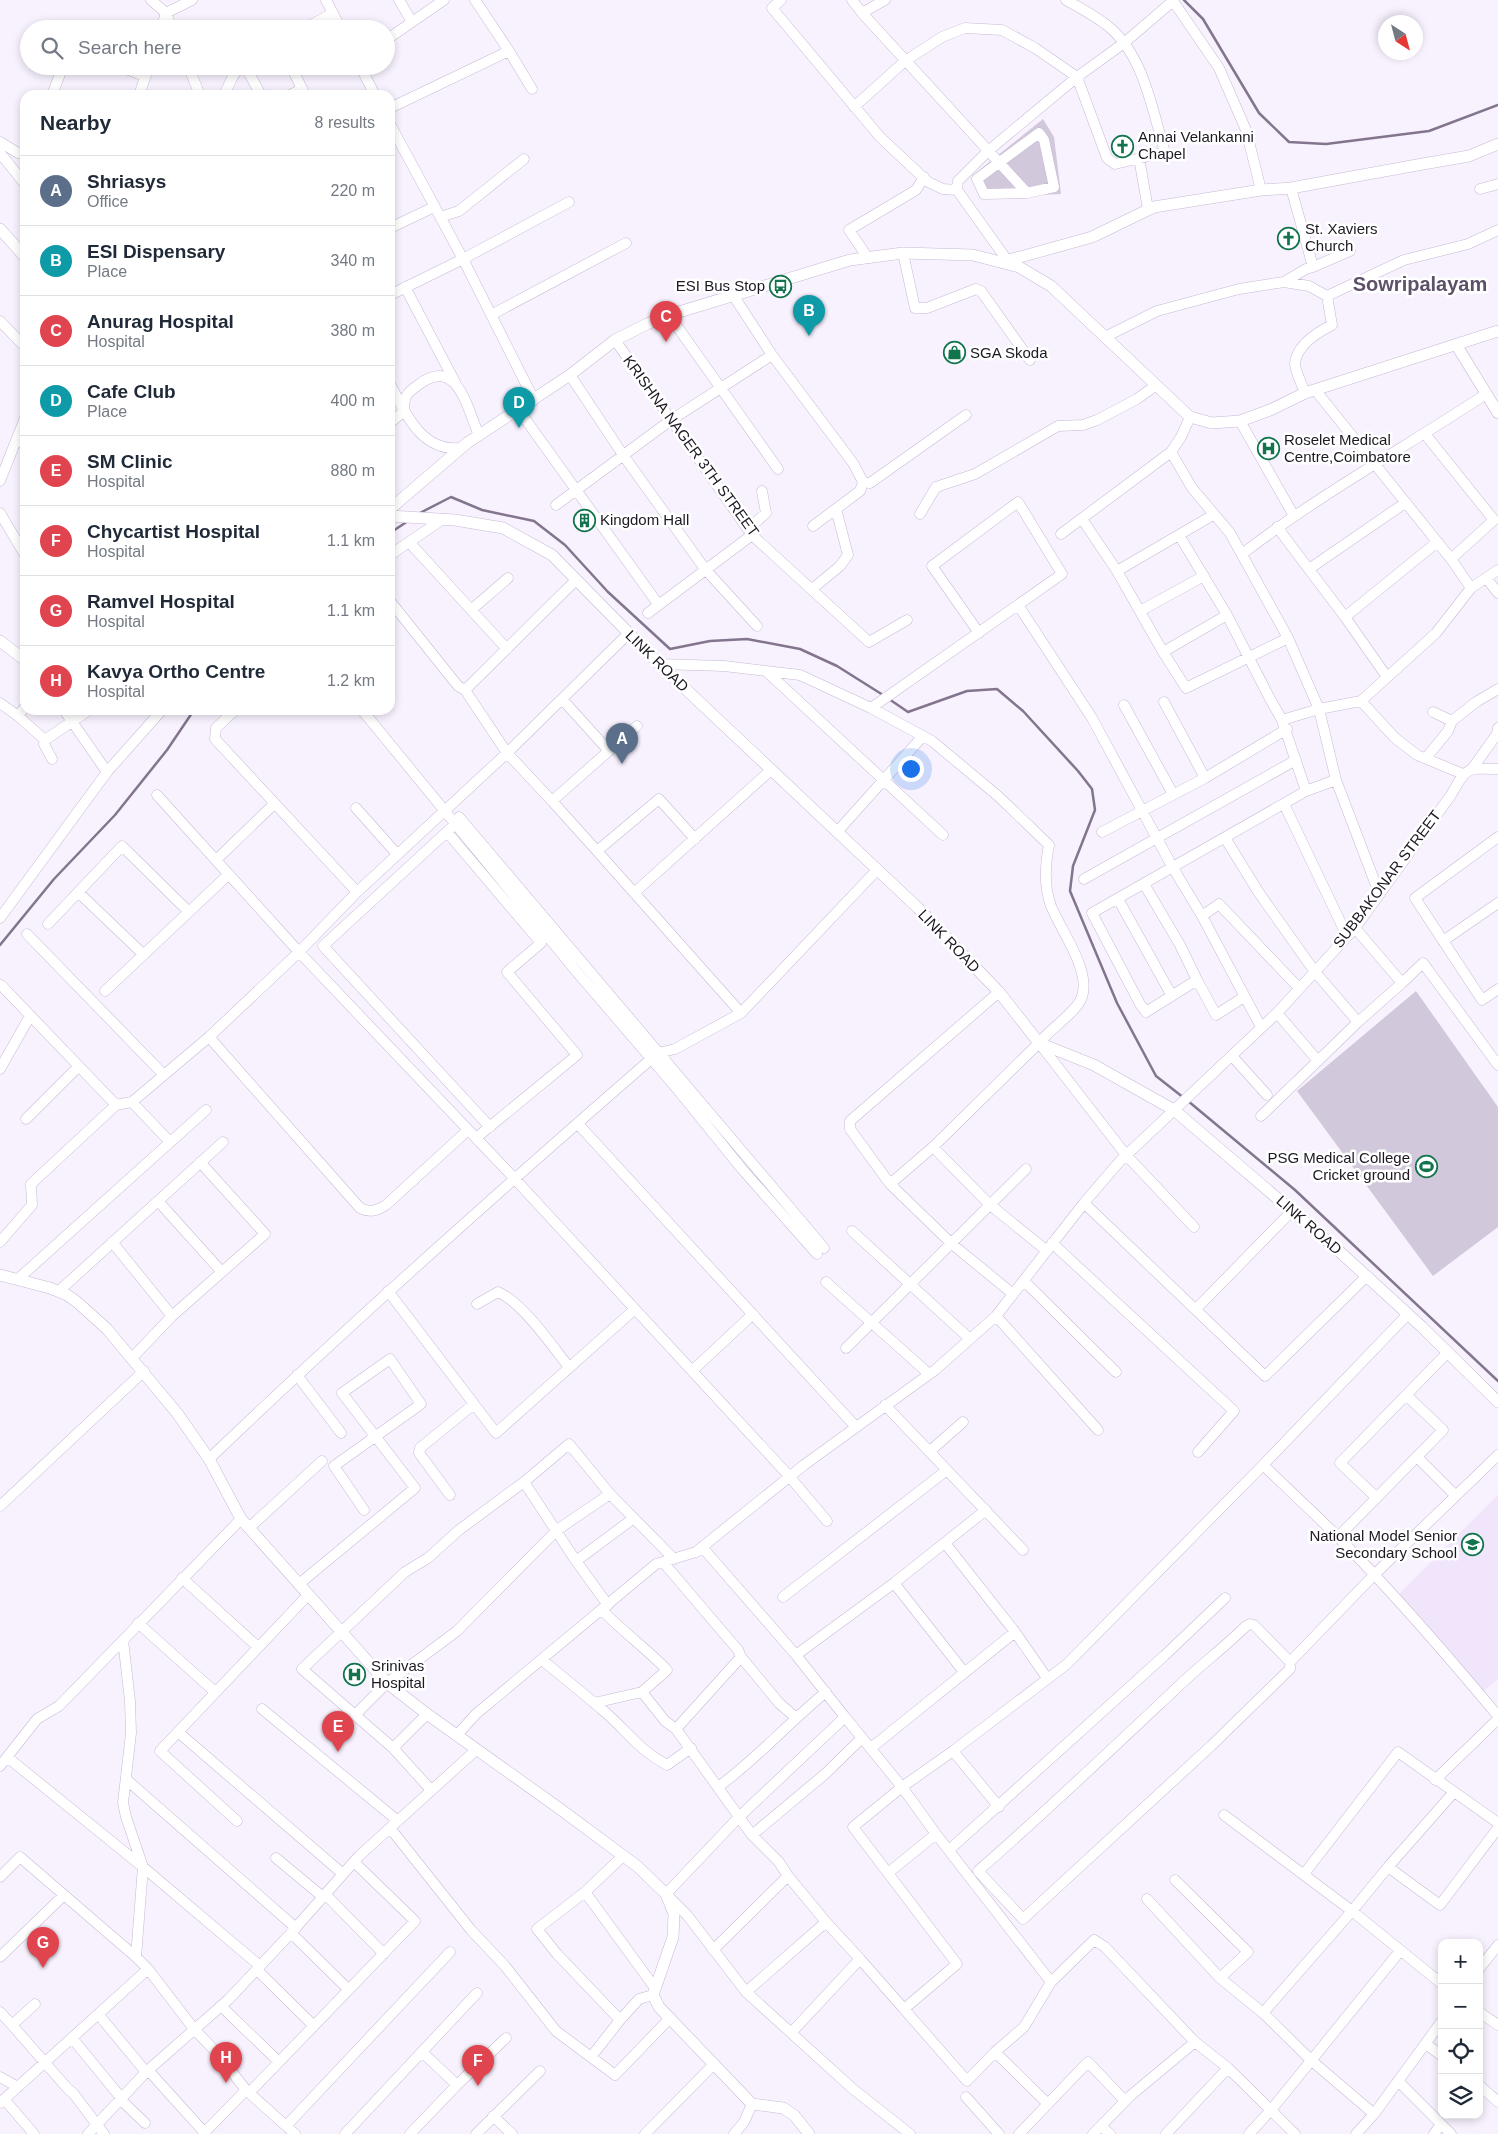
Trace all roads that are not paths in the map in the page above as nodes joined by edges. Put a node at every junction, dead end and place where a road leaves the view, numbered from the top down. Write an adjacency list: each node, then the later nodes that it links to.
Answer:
1 (151, 0): 14 (street)
2 (192, 0): 14 (street)
3 (326, 0): 12 (street)
4 (399, 0): 19 (street)
5 (444, 0): 19 (street)
6 (475, 0): 22 (street)
7 (781, 0): 41 (street)
8 (852, 0): 13 (street)
9 (885, 0): 13 (street)
10 (1066, 0): 21 (street)
11 (1172, 1): 21 (street); 57 (street)
12 (333, 13): 17 (street); 18 (street)
13 (862, 13): 23 (street)
14 (166, 14): 15 (street); 16 (street)
15 (164, 20)
16 (168, 20)
17 (320, 20)
18 (336, 20)
19 (412, 22): 20 (street)
20 (395, 34)
21 (1124, 43): 31 (street); 48 (street)
22 (509, 51): 32 (street); 40 (street)
23 (905, 61): 31 (street); 41 (street); 45 (street)
24 (60, 75): 33 (street)
25 (146, 75): 34 (street)
26 (192, 75): 35 (street)
27 (234, 75): 36 (street)
28 (249, 75): 37 (street)
29 (295, 75): 38 (street)
30 (365, 75): 39 (street)
31 (1077, 77): 45 (street); 48 (street)
32 (532, 89)
33 (54, 90)
34 (141, 90)
35 (198, 90)
36 (226, 90)
37 (258, 90)
38 (302, 90)
39 (372, 90)
40 (395, 106)
41 (854, 107): 52 (street)
42 (395, 133): 60 (street)
43 (0, 142): 47 (street)
44 (1498, 144): 54 (street)
45 (988, 151): 50 (street); 56 (street)
46 (0, 153): 51 (street)
47 (20, 153)
48 (1139, 158): 61 (street)
49 (524, 159): 62 (street)
50 (999, 163): 58 (street); 58 (street); 58 (street)
51 (20, 178)
52 (924, 178): 56 (street); 70 (street)
53 (1498, 184): 55 (street)
54 (1290, 188): 57 (street); 73 (street)
55 (1480, 189)
56 (957, 190): 72 (street)
57 (1261, 190): 61 (street)
58 (1027, 193)
59 (570, 202): 71 (street)
60 (434, 207): 62 (street); 63 (street)
61 (1148, 209): 72 (street)
62 (440, 216): 71 (street)
63 (395, 226)
64 (0, 229): 67 (street)
65 (1498, 230): 78 (street)
66 (626, 243): 79 (street)
67 (20, 251)
68 (1350, 251): 73 (street)
69 (903, 253): 70 (street); 72 (street); 88 (street)
70 (868, 258): 77 (street)
71 (464, 259): 75 (street); 79 (street)
72 (1004, 261): 83 (street)
73 (1313, 268): 74 (street)
74 (1284, 282): 78 (street); 83 (street)
75 (405, 287): 76 (street); 90 (street)
76 (395, 292)
77 (733, 295): 80 (street); 87 (street)
78 (1328, 296): 93 (street)
79 (491, 315): 96 (street)
80 (669, 315): 84 (street); 92 (street)
81 (0, 321): 85 (street)
82 (1498, 331): 86 (street)
83 (1105, 337): 91 (street)
84 (615, 340): 89 (street); 103 (street, KRISHNA NAGER 3TH STREET)
85 (20, 342)
86 (1457, 346): 93 (street); 95 (street)
87 (772, 355): 92 (street); 116 (street)
88 (1030, 360)
89 (570, 375): 96 (street); 112 (street)
90 (455, 382): 98 (street); 108 (street)
91 (1155, 386): 101 (street); 125 (street)
92 (720, 388): 103 (street); 114 (street)
93 (1310, 392): 104 (street); 113 (street)
94 (395, 394): 98 (street)
95 (1486, 394): 99 (street); 106 (street)
96 (534, 400): 97 (street)
97 (518, 409): 108 (street); 117 (street)
98 (404, 411): 102 (street); 110 (street)
99 (1498, 413)
100 (966, 415): 116 (street)
101 (1190, 417): 104 (street); 111 (street)
102 (395, 419)
103 (671, 420): 112 (street); 132 (street, KRISHNA NAGER 3TH STREET)
104 (1240, 421): 127 (street)
105 (20, 430): 107 (street)
106 (1425, 434): 113 (street); 140 (street)
107 (18, 435): 109 (street); 115 (street)
108 (479, 435): 110 (street)
109 (20, 438)
110 (461, 448): 122 (street)
111 (1171, 452): 126 (street); 129 (street)
112 (623, 455): 117 (street); 141 (street)
113 (1373, 464): 119 (street); 127 (street)
114 (778, 469)
115 (0, 481)
116 (863, 482): 121 (street)
117 (576, 490): 120 (street); 152 (street)
118 (762, 491): 132 (street)
119 (1405, 503): 136 (street); 142 (street)
120 (556, 505)
121 (836, 509): 130 (street); 150 (street)
122 (395, 511)
123 (0, 513): 137 (street)
124 (395, 514): 128 (street, LINK ROAD)
125 (920, 514)
126 (1213, 515): 134 (street); 139 (street)
127 (1294, 516): 131 (street)
128 (437, 519): 135 (street); 148 (street, LINK ROAD)
129 (1082, 519): 133 (street); 144 (street)
130 (814, 526)
131 (1277, 527): 139 (street); 142 (street)
132 (750, 532): 141 (street); 150 (street, KRISHNA NAGER 3TH STREET)
133 (1061, 534)
134 (1179, 536): 144 (street); 145 (street)
135 (409, 542): 138 (street); 155 (street)
136 (1436, 543): 140 (street); 159 (street)
137 (20, 547)
138 (395, 552)
139 (1242, 554): 164 (street)
140 (1451, 559): 149 (street)
141 (704, 569): 152 (street); 161 (street)
142 (1309, 569): 159 (street)
143 (1498, 570): 147 (street)
144 (1117, 571): 156 (street)
145 (1204, 576): 156 (street); 158 (street)
146 (508, 578): 155 (street)
147 (1487, 579): 149 (street); 151 (street)
148 (576, 580): 162 (street, LINK ROAD); 166 (street)
149 (1471, 588): 172 (street)
150 (812, 589): 160 (street, KRISHNA NAGER 3TH STREET)
151 (1498, 593)
152 (658, 604): 157 (street)
153 (1018, 605): 163 (street); 163 (street); 218 (street)
154 (395, 607): 174 (street)
155 (471, 610): 166 (street)
156 (1140, 610): 167 (street)
157 (648, 613)
158 (1228, 615): 167 (street); 169 (street)
159 (1345, 617): 172 (street)
160 (907, 620)
161 (757, 626)
162 (629, 633): 170 (street, LINK ROAD); 175 (street)
163 (979, 633): 180 (street)
164 (1288, 638): 169 (street); 181 (street)
165 (0, 641): 168 (street)
166 (506, 649): 174 (street)
167 (1163, 652): 169 (street)
168 (20, 656)
169 (1250, 657): 193 (street)
170 (659, 664): 171 (street); 204 (street, LINK ROAD)
171 (766, 671): 180 (street); 208 (street)
172 (1387, 677): 176 (street)
173 (1498, 689): 191 (street)
174 (465, 690): 199 (street)
175 (562, 699): 198 (street); 199 (street)
176 (1361, 701): 181 (street); 200 (street)
177 (1164, 702): 207 (street)
178 (0, 703): 190 (street)
179 (1124, 705): 211 (street)
180 (872, 708): 196 (street)
181 (1319, 709): 193 (street); 209 (street)
182 (1433, 712): 191 (street)
183 (20, 713): 190 (street)
184 (67, 715): 192 (street)
185 (82, 715): 192 (street)
186 (158, 715): 206 (street)
187 (230, 715): 237 (street)
188 (366, 715): 217 (street)
189 (375, 715): 217 (street)
190 (18, 716): 197 (street)
191 (1452, 721): 200 (street)
192 (71, 723): 197 (street); 206 (street)
193 (1284, 724): 202 (street); 207 (street)
194 (637, 726): 198 (street)
195 (1498, 728): 205 (street, SUBBAKONAR STREET)
196 (923, 736): 208 (street); 268 (street)
197 (45, 740): 201 (street)
198 (608, 750): 213 (street)
199 (507, 753): 213 (street); 217 (street)
200 (1426, 758): 205 (street)
201 (52, 759)
202 (1296, 760): 210 (street); 225 (street)
203 (1498, 769): 205 (street)
204 (771, 770): 221 (street, LINK ROAD); 227 (street)
205 (1468, 771): 238 (street, SUBBAKONAR STREET)
206 (107, 772): 244 (street)
207 (1205, 778): 211 (street)
208 (884, 780): 221 (street); 223 (street)
209 (1336, 780): 210 (street); 238 (street)
210 (1306, 792): 214 (street)
211 (1172, 794): 218 (street)
212 (158, 795): 230 (street)
213 (552, 801): 228 (street)
214 (1284, 804): 226 (street); 248 (street)
215 (270, 808): 230 (street)
216 (356, 808): 229 (street)
217 (447, 808): 219 (street); 229 (street); 269 (street)
218 (1142, 810): 222 (street); 225 (street)
219 (456, 824): 220 (street); 269 (street)
220 (447, 832): 284 (street); 284 (street)
221 (837, 832): 232 (street, LINK ROAD)
222 (1102, 832)
223 (943, 834)
224 (1498, 837): 249 (street)
225 (1158, 838): 231 (street); 234 (street)
226 (1225, 838): 231 (street); 252 (street)
227 (694, 839): 228 (street); 239 (street)
228 (597, 851): 239 (street)
229 (397, 854): 237 (street)
230 (216, 860): 233 (street)
231 (1173, 868): 235 (street); 243 (street)
232 (877, 870): 259 (street, LINK ROAD); 262 (street)
233 (229, 874): 242 (street); 250 (street)
234 (1084, 879)
235 (1144, 884): 240 (street); 253 (street)
236 (78, 892): 242 (street); 245 (street); 251 (street)
237 (357, 892): 250 (street)
238 (1379, 892): 246 (street, SUBBAKONAR STREET)
239 (634, 893): 262 (street)
240 (1118, 899): 260 (street); 260 (street)
241 (1498, 903): 249 (street)
242 (189, 912): 251 (street)
243 (1202, 916): 256 (street); 261 (street)
244 (0, 918)
245 (48, 924)
246 (1355, 928): 248 (street, SUBBAKONAR STREET); 254 (street)
247 (27, 934): 275 (street)
248 (1347, 936): 252 (street, SUBBAKONAR STREET)
249 (1443, 941): 257 (street)
250 (299, 952): 267 (street); 285 (street)
251 (144, 955): 258 (street)
252 (1315, 972): 256 (street, SUBBAKONAR STREET); 265 (street)
253 (1198, 980): 260 (street); 261 (street)
254 (1402, 983): 265 (street); 272 (street)
255 (0, 985): 264 (street)
256 (1299, 988): 263 (street, SUBBAKONAR STREET)
257 (1498, 989)
258 (106, 991)
259 (999, 992): 268 (street, LINK ROAD); 294 (street)
260 (1172, 996)
261 (1244, 997): 266 (street)
262 (741, 1013): 269 (street)
263 (1277, 1013): 266 (street, SUBBAKONAR STREET); 271 (street)
264 (30, 1016): 273 (street); 274 (street)
265 (1358, 1022): 271 (street)
266 (1261, 1027): 270 (street, SUBBAKONAR STREET)
267 (210, 1037): 275 (street); 285 (street)
268 (1038, 1043): 279 (street, LINK ROAD); 289 (street); 290 (street)
269 (655, 1056): 283 (street); 305 (street)
270 (1232, 1056): 276 (street); 279 (street, SUBBAKONAR STREET)
271 (1318, 1061): 281 (street)
272 (1498, 1065)
273 (79, 1066): 278 (street); 282 (street)
274 (0, 1070)
275 (163, 1074): 277 (street)
276 (1267, 1095)
277 (132, 1102): 278 (street); 287 (street)
278 (116, 1106): 301 (street)
279 (1177, 1107): 290 (street, SUBBAKONAR STREET); 298 (street, LINK ROAD)
280 (206, 1110): 287 (street)
281 (1261, 1116)
282 (26, 1119)
283 (578, 1124): 293 (street); 319 (street)
284 (490, 1127): 286 (street)
285 (468, 1130): 286 (street)
286 (476, 1138): 293 (street)
287 (170, 1142): 309 (street)
288 (223, 1142): 291 (street)
289 (933, 1147): 294 (street); 297 (street)
290 (1126, 1156): 296 (street, SUBBAKONAR STREET); 299 (street)
291 (200, 1162): 295 (street); 306 (street)
292 (1026, 1168): 297 (street)
293 (514, 1178): 314 (street); 317 (street)
294 (890, 1184): 303 (street)
295 (158, 1201): 302 (street); 306 (street)
296 (1084, 1202): 304 (street, SUBBAKONAR STREET); 318 (street)
297 (989, 1204): 303 (street); 304 (street)
298 (1292, 1211): 308 (street, LINK ROAD); 318 (street)
299 (1194, 1227)
300 (852, 1231): 312 (street)
301 (0, 1242)
302 (112, 1242): 313 (street); 321 (street)
303 (952, 1244): 312 (street); 315 (street)
304 (1050, 1247): 310 (street, SUBBAKONAR STREET); 344 (street)
305 (820, 1251)
306 (221, 1272): 321 (street)
307 (0, 1275): 309 (street)
308 (1366, 1276): 318 (street); 320 (street, LINK ROAD)
309 (18, 1279): 313 (street)
310 (1024, 1281): 315 (street, SUBBAKONAR STREET); 331 (street)
311 (826, 1282): 323 (street)
312 (911, 1284): 323 (street); 324 (street)
313 (59, 1291): 327 (street)
314 (388, 1291): 333 (street); 336 (street)
315 (1013, 1294): 322 (street, SUBBAKONAR STREET)
316 (477, 1304): 328 (street)
317 (635, 1308): 328 (street); 329 (street)
318 (1196, 1309)
319 (753, 1314): 329 (street); 339 (street)
320 (1408, 1314): 326 (street, LINK ROAD); 349 (street)
321 (172, 1316): 327 (street)
322 (996, 1316): 324 (street, SUBBAKONAR STREET); 340 (street)
323 (871, 1322): 325 (street); 332 (street)
324 (970, 1339): 332 (street, SUBBAKONAR STREET)
325 (846, 1348)
326 (1448, 1352): 334 (street); 335 (street, LINK ROAD)
327 (132, 1358): 330 (street)
328 (570, 1367): 336 (street)
329 (692, 1371): 351 (street)
330 (144, 1372): 347 (street); 357 (street)
331 (1116, 1372)
332 (929, 1374): 337 (street, SUBBAKONAR STREET)
333 (297, 1375): 341 (street); 347 (street)
334 (1406, 1395): 346 (street); 356 (street)
335 (1498, 1402)
336 (474, 1404): 354 (street)
337 (885, 1405): 339 (street, SUBBAKONAR STREET); 343 (street)
338 (963, 1422): 343 (street)
339 (856, 1427): 351 (street, SUBBAKONAR STREET)
340 (1098, 1430)
341 (341, 1433)
342 (376, 1436): 342 (street); 358 (street); 374 (street)
343 (930, 1452): 350 (street)
344 (1198, 1452)
345 (1498, 1455): 355 (street)
346 (1417, 1457): 355 (street); 356 (street)
347 (209, 1459): 360 (street)
348 (322, 1461): 363 (street)
349 (1263, 1465): 365 (street); 390 (street)
350 (947, 1470): 359 (street); 377 (street)
351 (790, 1476): 362 (street); 367 (street, SUBBAKONAR STREET)
352 (524, 1482): 353 (street); 364 (street); 381 (street)
353 (610, 1494): 361 (street); 364 (street)
354 (450, 1495)
355 (1456, 1496): 372 (street)
356 (1377, 1498): 365 (street)
357 (0, 1506)
358 (364, 1510)
359 (986, 1510): 366 (street); 368 (street)
360 (241, 1518): 363 (street); 373 (street)
361 (634, 1518): 369 (street); 370 (street)
362 (826, 1521)
363 (249, 1528): 374 (street)
364 (557, 1530): 370 (street); 391 (street)
365 (1338, 1537): 372 (street)
366 (944, 1544): 375 (street); 382 (street)
367 (702, 1546): 369 (street, SUBBAKONAR STREET); 385 (street)
368 (1024, 1550)
369 (674, 1559): 371 (street, SUBBAKONAR STREET)
370 (576, 1561): 379 (street)
371 (664, 1562): 379 (street, SUBBAKONAR STREET); 386 (street)
372 (1374, 1575): 388 (street); 401 (street)
373 (182, 1578): 380 (street); 384 (street)
374 (299, 1584): 376 (street)
375 (894, 1584): 385 (street); 389 (street)
376 (308, 1595): 381 (street); 384 (street)
377 (784, 1597)
378 (1225, 1598): 419 (street)
379 (606, 1608): 387 (street, SUBBAKONAR STREET); 393 (street)
380 (138, 1622): 383 (street); 392 (street)
381 (342, 1632): 391 (street); 398 (street)
382 (1015, 1632): 389 (street); 390 (street)
383 (123, 1640): 411 (street); 413 (street)
384 (258, 1647): 392 (street)
385 (796, 1654): 394 (street)
386 (742, 1657): 399 (street); 402 (street)
387 (542, 1660): 395 (street); 404 (street, SUBBAKONAR STREET)
388 (1290, 1662): 388 (street)
389 (964, 1672): 408 (street)
390 (1047, 1678): 410 (street)
391 (387, 1683): 397 (street); 398 (street)
392 (216, 1692): 403 (street)
393 (642, 1692): 395 (street); 402 (street)
394 (826, 1692): 399 (street); 400 (street)
395 (594, 1703): 407 (street)
396 (262, 1709): 424 (street)
397 (427, 1714): 404 (street); 406 (street)
398 (354, 1715): 406 (street)
399 (795, 1717): 416 (street)
400 (845, 1717): 405 (street); 421 (street)
401 (1498, 1718): 414 (street)
402 (676, 1729): 407 (street)
403 (178, 1732): 422 (street); 434 (street)
404 (456, 1735): 409 (street)
405 (862, 1738): 408 (street); 426 (street)
406 (393, 1748): 417 (street)
407 (691, 1748): 416 (street)
408 (871, 1748): 415 (street)
409 (476, 1750): 417 (street); 428 (street)
410 (953, 1751): 415 (street); 419 (street)
411 (7, 1757): 412 (street); 431 (street)
412 (0, 1766)
413 (127, 1780): 431 (street); 446 (street)
414 (1435, 1780): 418 (street); 435 (street)
415 (902, 1787): 425 (street); 433 (street)
416 (718, 1788): 421 (street)
417 (432, 1790): 424 (street)
418 (1454, 1792): 423 (street); 432 (street)
419 (999, 1807): 427 (street)
420 (1224, 1815): 435 (street)
421 (740, 1817): 426 (street); 440 (street)
422 (237, 1821)
423 (1497, 1823): 432 (street)
424 (394, 1824): 430 (street); 487 (street)
425 (936, 1834): 427 (street); 433 (street)
426 (752, 1836): 436 (street)
427 (949, 1850): 460 (street)
428 (623, 1856): 439 (street); 440 (street)
429 (276, 1858): 442 (street)
430 (354, 1862): 434 (street); 451 (street)
431 (143, 1867): 453 (street); 456 (street)
432 (1388, 1867): 444 (street)
433 (888, 1873): 467 (street)
434 (343, 1874): 442 (street)
435 (1304, 1874): 444 (street)
436 (788, 1876): 445 (street); 448 (street)
437 (0, 1877): 441 (street)
438 (1175, 1880): 458 (street)
439 (585, 1892): 462 (street); 473 (street)
440 (666, 1894): 448 (street); 462 (street)
441 (63, 1896): 452 (street); 453 (street)
442 (324, 1896): 446 (street); 451 (street)
443 (1147, 1900): 458 (street)
444 (1352, 1912): 449 (street); 469 (street)
445 (826, 1922): 454 (street); 463 (street)
446 (293, 1931): 456 (street); 461 (street)
447 (1498, 1945): 455 (street)
448 (713, 1950): 463 (street)
449 (1400, 1950): 459 (street); 488 (street)
450 (450, 1952): 514 (street)
451 (384, 1954): 461 (street)
452 (0, 1957)
453 (136, 1957): 457 (street)
454 (860, 1959): 467 (street); 479 (street)
455 (1483, 1965)
456 (258, 1968): 466 (street); 476 (street)
457 (148, 1969): 470 (street); 478 (street)
458 (1220, 1978): 469 (street)
459 (1438, 1981)
460 (1050, 1982): 482 (street); 485 (street)
461 (349, 1990): 476 (street)
462 (654, 1991): 472 (street); 473 (street)
463 (746, 1992): 479 (street)
464 (477, 1993): 484 (street)
465 (35, 2004): 474 (street)
466 (221, 2006): 478 (street); 490 (street)
467 (904, 2009): 485 (street)
468 (0, 2012): 474 (street)
469 (1263, 2013): 488 (street)
470 (98, 2014): 480 (street); 493 (street)
471 (1483, 2015): 475 (street)
472 (670, 2018): 487 (street); 491 (street)
473 (620, 2020): 487 (street)
474 (12, 2025): 489 (street)
475 (1498, 2025)
476 (314, 2026): 490 (street)
477 (1438, 2027): 483 (street)
478 (194, 2029): 493 (street); 500 (street)
479 (791, 2032): 528 (street)
480 (72, 2038): 489 (street); 502 (street)
481 (506, 2038): 497 (street)
482 (1195, 2042): 492 (street); 504 (street)
483 (1426, 2044): 486 (street); 496 (street)
484 (422, 2052): 497 (street); 521 (street)
485 (995, 2052): 507 (street)
486 (1438, 2053)
487 (591, 2057)
488 (1312, 2061): 508 (street); 509 (street)
489 (46, 2062): 498 (street); 513 (street)
490 (279, 2062): 500 (street)
491 (714, 2064): 506 (street); 525 (street)
492 (1228, 2068): 508 (street); 533 (street)
493 (147, 2071): 502 (street); 516 (street)
494 (540, 2071): 510 (street)
495 (0, 2077): 498 (street)
496 (1398, 2081): 509 (street); 512 (street)
497 (457, 2085): 522 (street)
498 (18, 2087): 503 (street)
499 (1483, 2089): 505 (street)
500 (248, 2092): 514 (street); 516 (street)
501 (966, 2098): 529 (street)
502 (122, 2099): 511 (street); 513 (street)
503 (2, 2101): 517 (street)
504 (1125, 2101): 507 (street); 515 (street)
505 (1498, 2102)
506 (752, 2104): 526 (street); 527 (street)
507 (1048, 2104): 530 (street)
508 (1271, 2110): 534 (street); 535 (street)
509 (1374, 2114): 536 (street)
510 (493, 2116): 523 (street); 524 (street)
511 (145, 2123)
512 (1441, 2124): 537 (street); 538 (street)
513 (96, 2125): 518 (street); 519 (street)
514 (286, 2126): 520 (street)
515 (1101, 2126): 531 (street); 532 (street)
516 (204, 2133)
517 (34, 2134)
518 (88, 2134)
519 (104, 2134)
520 (296, 2134)
521 (345, 2134)
522 (410, 2134)
523 (476, 2134)
524 (512, 2134)
525 (645, 2134)
526 (734, 2134)
527 (808, 2134)
528 (910, 2134)
529 (999, 2134)
530 (1019, 2134)
531 (1093, 2134)
532 (1110, 2134)
533 (1166, 2134)
534 (1249, 2134)
535 (1295, 2134)
536 (1356, 2134)
537 (1434, 2134)
538 (1452, 2134)

